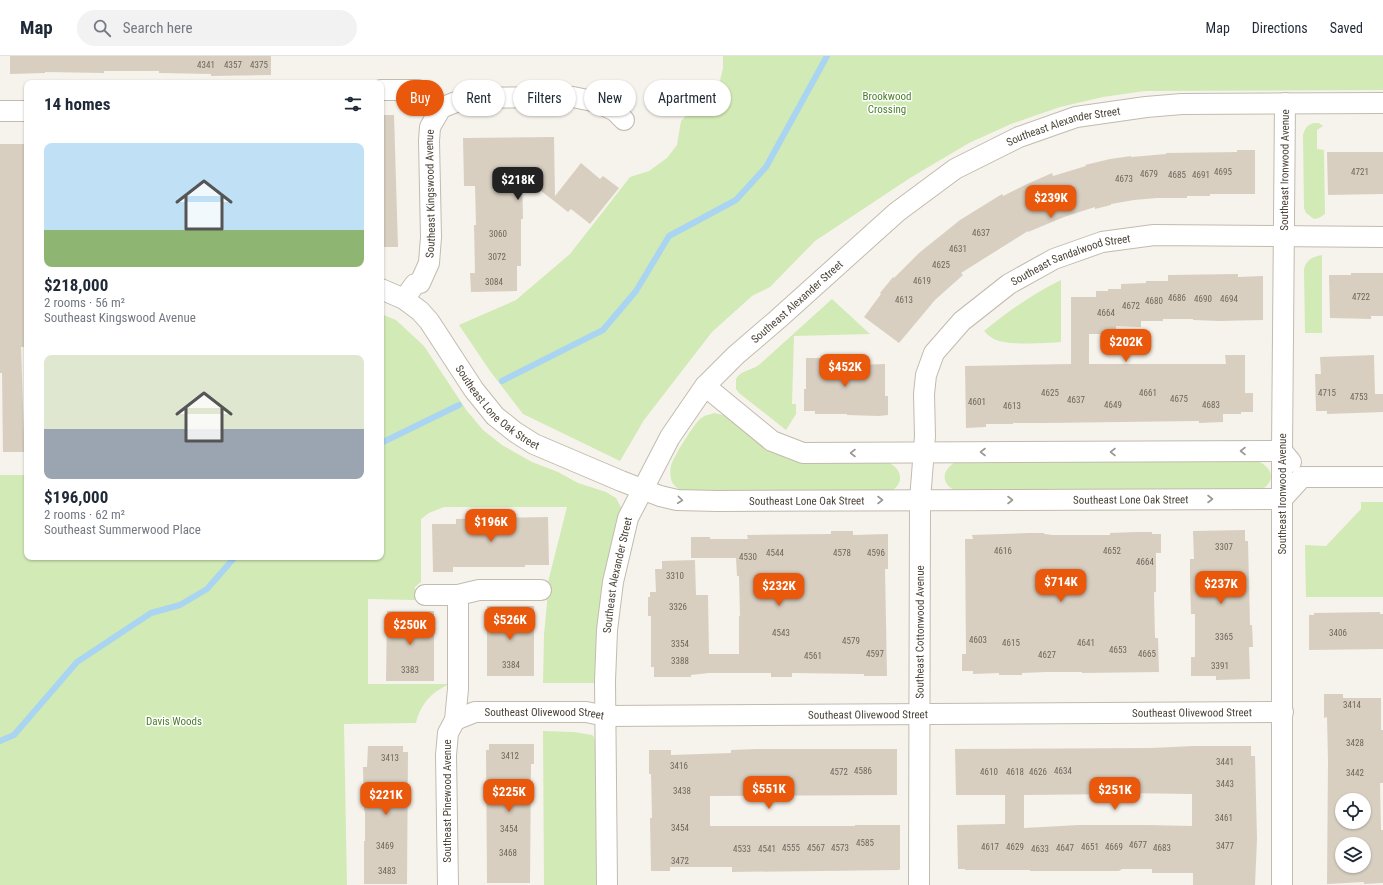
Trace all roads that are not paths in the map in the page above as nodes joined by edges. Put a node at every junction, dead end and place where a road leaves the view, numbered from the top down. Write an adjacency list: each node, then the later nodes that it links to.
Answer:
1 (384, 90): 2 (street)
2 (396, 90)
3 (1285, 103): 4 (street, Southeast Alexander Street); 10 (street, Southeast Ironwood Avenue); 14 (street, Southeast Alexander Street)
4 (1383, 103)
5 (444, 107): 9 (street)
6 (0, 111): 7 (street)
7 (24, 111)
8 (436, 116): 13 (street, Southeast Kingswood Avenue)
9 (624, 120)
10 (1285, 237): 11 (street, Southeast Sandalwood Street); 15 (street, Southeast Ironwood Avenue); 16 (street, Southeast Sandalwood Street)
11 (1383, 237)
12 (384, 290): 13 (street, Southeast Lone Oak Street)
13 (404, 299): 19 (street, Southeast Lone Oak Street)
14 (706, 386): 16 (street, one-way to 14); 19 (street, Southeast Alexander Street)
15 (1282, 451): 16 (street, one-way to 16); 17 (street); 20 (street, Southeast Ironwood Avenue)
16 (923, 452): 21 (street, Southeast Sandalwood Street)
17 (1302, 477): 18 (street); 20 (street)
18 (1383, 477)
19 (643, 490): 21 (street, Southeast Lone Oak Street, one-way to 21); 27 (street, Southeast Alexander Street)
20 (1282, 499): 21 (street, Southeast Lone Oak Street, one-way to 20); 25 (street, Southeast Ironwood Avenue)
21 (920, 500): 26 (street, Southeast Cottonwood Avenue)
22 (541, 590): 24 (street)
23 (425, 595): 24 (street)
24 (458, 595): 28 (street, Southeast Pinewood Avenue)
25 (1283, 712): 26 (street, Southeast Olivewood Street); 32 (street, Southeast Ironwood Avenue)
26 (920, 714): 27 (street, Southeast Olivewood Street); 31 (street, Southeast Cottonwood Avenue)
27 (606, 716): 28 (street, Southeast Olivewood Street); 30 (street, Southeast Alexander Street)
28 (455, 720): 29 (street, Southeast Pinewood Avenue)
29 (448, 885)
30 (607, 885)
31 (919, 885)
32 (1282, 885)

